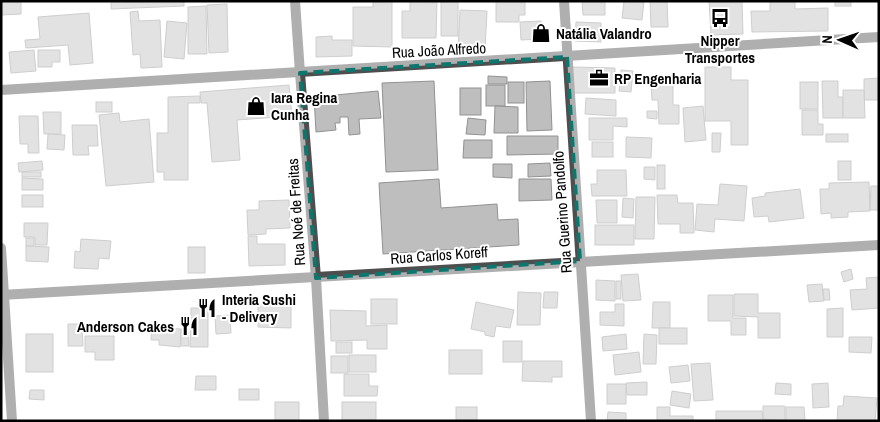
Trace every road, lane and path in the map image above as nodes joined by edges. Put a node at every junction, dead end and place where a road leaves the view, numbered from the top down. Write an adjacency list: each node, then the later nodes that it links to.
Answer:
1 (295, 1): 5 (street, Rua Noé de Freitas)
2 (564, 1): 4 (street, Rua Guerino Pandolfo)
3 (879, 37): 4 (street, Rua João Alfredo)
4 (567, 57): 5 (street, Rua João Alfredo); 9 (street, Rua Guerino Pandolfo)
5 (300, 73): 6 (street, Rua João Alfredo); 10 (street, Rua Noé de Freitas)
6 (1, 90)
7 (879, 246): 9 (street, Rua Carlos Koreff)
8 (1, 248): 11 (street)
9 (580, 261): 10 (street, Rua Carlos Koreff); 14 (street, Rua Guerino Pandolfo)
10 (316, 278): 11 (street, Rua Carlos Koreff); 13 (street, Rua Noé de Freitas)
11 (3, 295): 12 (street)
12 (12, 421)
13 (324, 421)
14 (591, 421)

